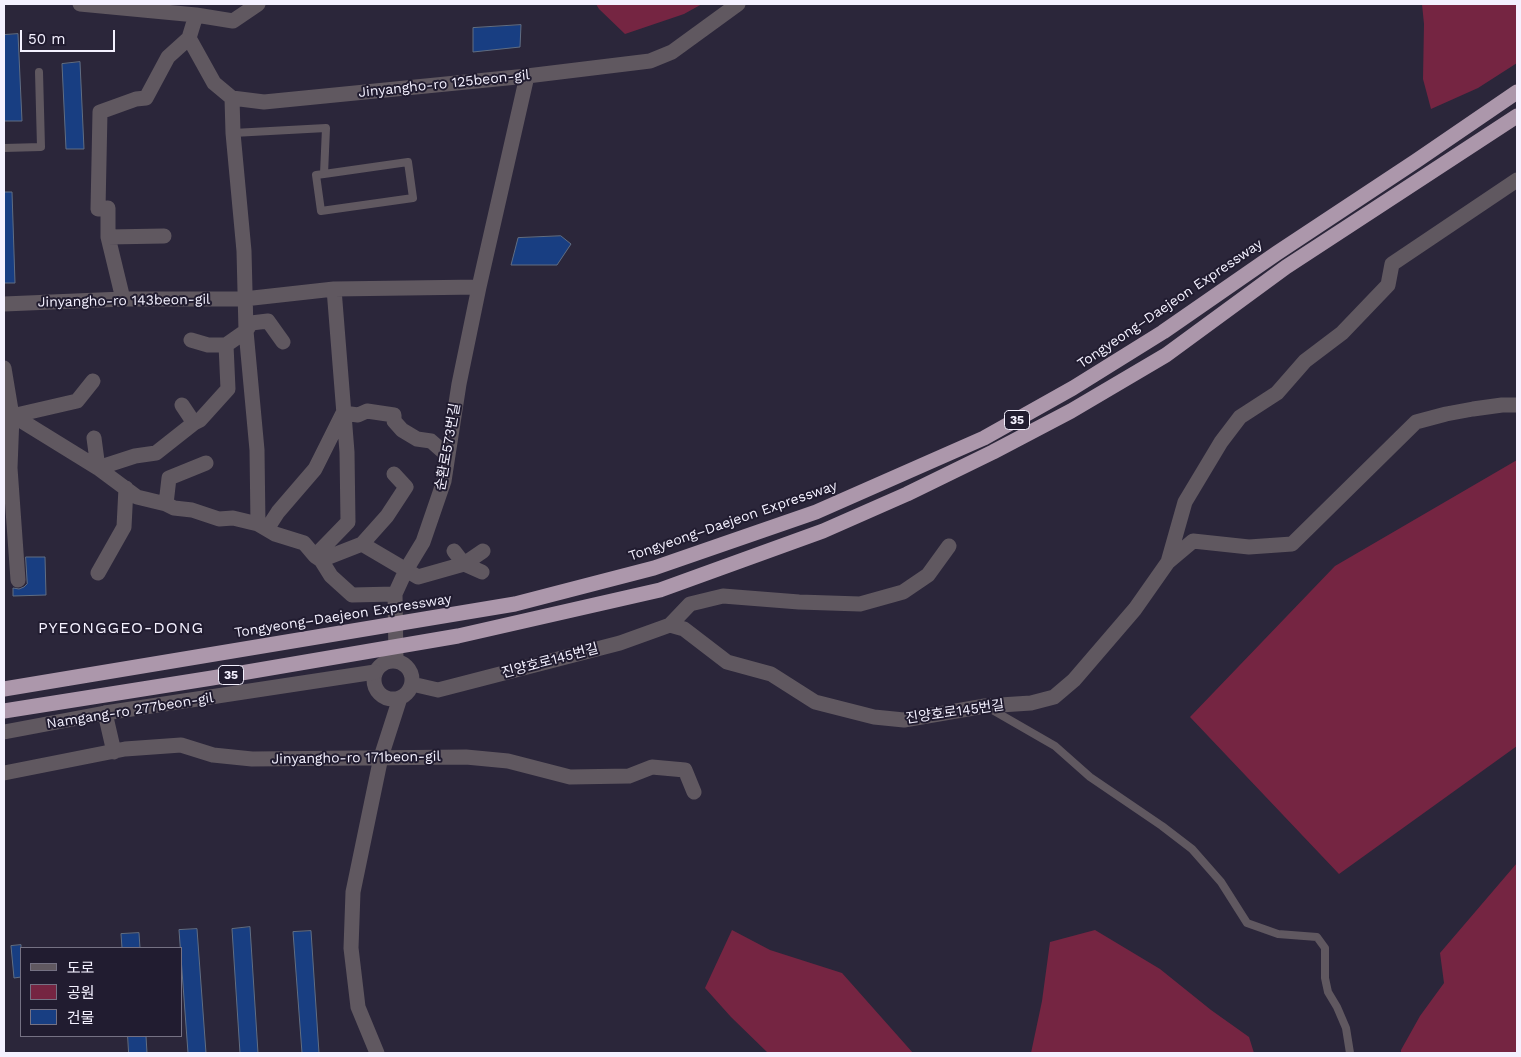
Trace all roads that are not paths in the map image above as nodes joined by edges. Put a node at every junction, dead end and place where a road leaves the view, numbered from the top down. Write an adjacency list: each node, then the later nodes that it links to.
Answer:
1 (90, 4): 5 (street)
2 (258, 4): 4 (street)
3 (738, 4): 8 (street, Jinyangho-ro 125beon-gil)
4 (216, 11): 5 (street)
5 (196, 15): 6 (street)
6 (189, 38): 10 (street); 17 (street)
7 (39, 72): 13 (lane)
8 (527, 76): 10 (street, Jinyangho-ro 125beon-gil); 18 (street, 순환로573번길)
9 (1517, 92): 59 (highway, Tongyeong–Daejeon Expressway / 35)
10 (232, 98): 12 (street)
11 (1517, 116): 62 (highway, 35)
12 (232, 133): 14 (lane); 21 (street)
13 (4, 148)
14 (324, 174): 14 (lane)
15 (1517, 180): 48 (street)
16 (164, 236): 17 (street)
17 (108, 237): 20 (street)
18 (479, 287): 19 (street, Jinyangho-ro 143beon-gil); 35 (street, 순환로573번길)
19 (334, 289): 21 (street, Jinyangho-ro 143beon-gil); 32 (street)
20 (123, 299): 21 (street, Jinyangho-ro 143beon-gil); 22 (street, Jinyangho-ro 143beon-gil)
21 (244, 299): 23 (street)
22 (4, 304)
23 (246, 331): 25 (street); 26 (street); 42 (street)
24 (191, 340): 26 (street)
25 (283, 342)
26 (226, 345): 33 (street)
27 (4, 368): 31 (street)
28 (93, 382): 31 (street)
29 (182, 404): 33 (street)
30 (1517, 405): 48 (street)
31 (8, 413): 37 (street); 38 (street)
32 (344, 413): 35 (street); 42 (street); 47 (street)
33 (194, 423): 37 (street)
34 (94, 438): 37 (street)
35 (448, 456): 50 (street, 순환로573번길)
36 (206, 463): 41 (street)
37 (98, 468): 40 (street)
38 (7, 470): 53 (street)
39 (394, 474): 43 (street)
40 (126, 488): 41 (street); 52 (street)
41 (166, 504): 42 (street)
42 (260, 525): 47 (street)
43 (362, 544): 47 (street); 50 (street)
44 (949, 546): 55 (street)
45 (483, 550): 49 (street)
46 (454, 552): 49 (street)
47 (318, 558): 54 (street)
48 (1168, 562): 61 (street, 진양호로145번길)
49 (464, 564): 50 (street); 51 (street)
50 (406, 570): 54 (street, 순환로573번길)
51 (482, 572)
52 (98, 573)
53 (18, 580)
54 (395, 594): 56 (street, 순환로573번길)
55 (670, 625): 58 (street, 진양호로145번길); 61 (street, 진양호로145번길)
56 (396, 660): 57 (street); 58 (street)
57 (375, 672): 60 (street); 63 (street, Namgang-ro 277beon-gil)
58 (412, 684): 60 (street)
59 (4, 688)
60 (400, 698): 66 (street)
61 (985, 706): 70 (lane)
62 (4, 711)
63 (105, 714): 64 (street, Namgang-ro 277beon-gil); 65 (street)
64 (4, 732)
65 (114, 752): 66 (street, Jinyangho-ro 171beon-gil); 67 (street, Jinyangho-ro 171beon-gil)
66 (380, 757): 68 (street, Jinyangho-ro 171beon-gil); 69 (street)
67 (4, 773)
68 (694, 792)
69 (377, 1053)
70 (1350, 1053)

